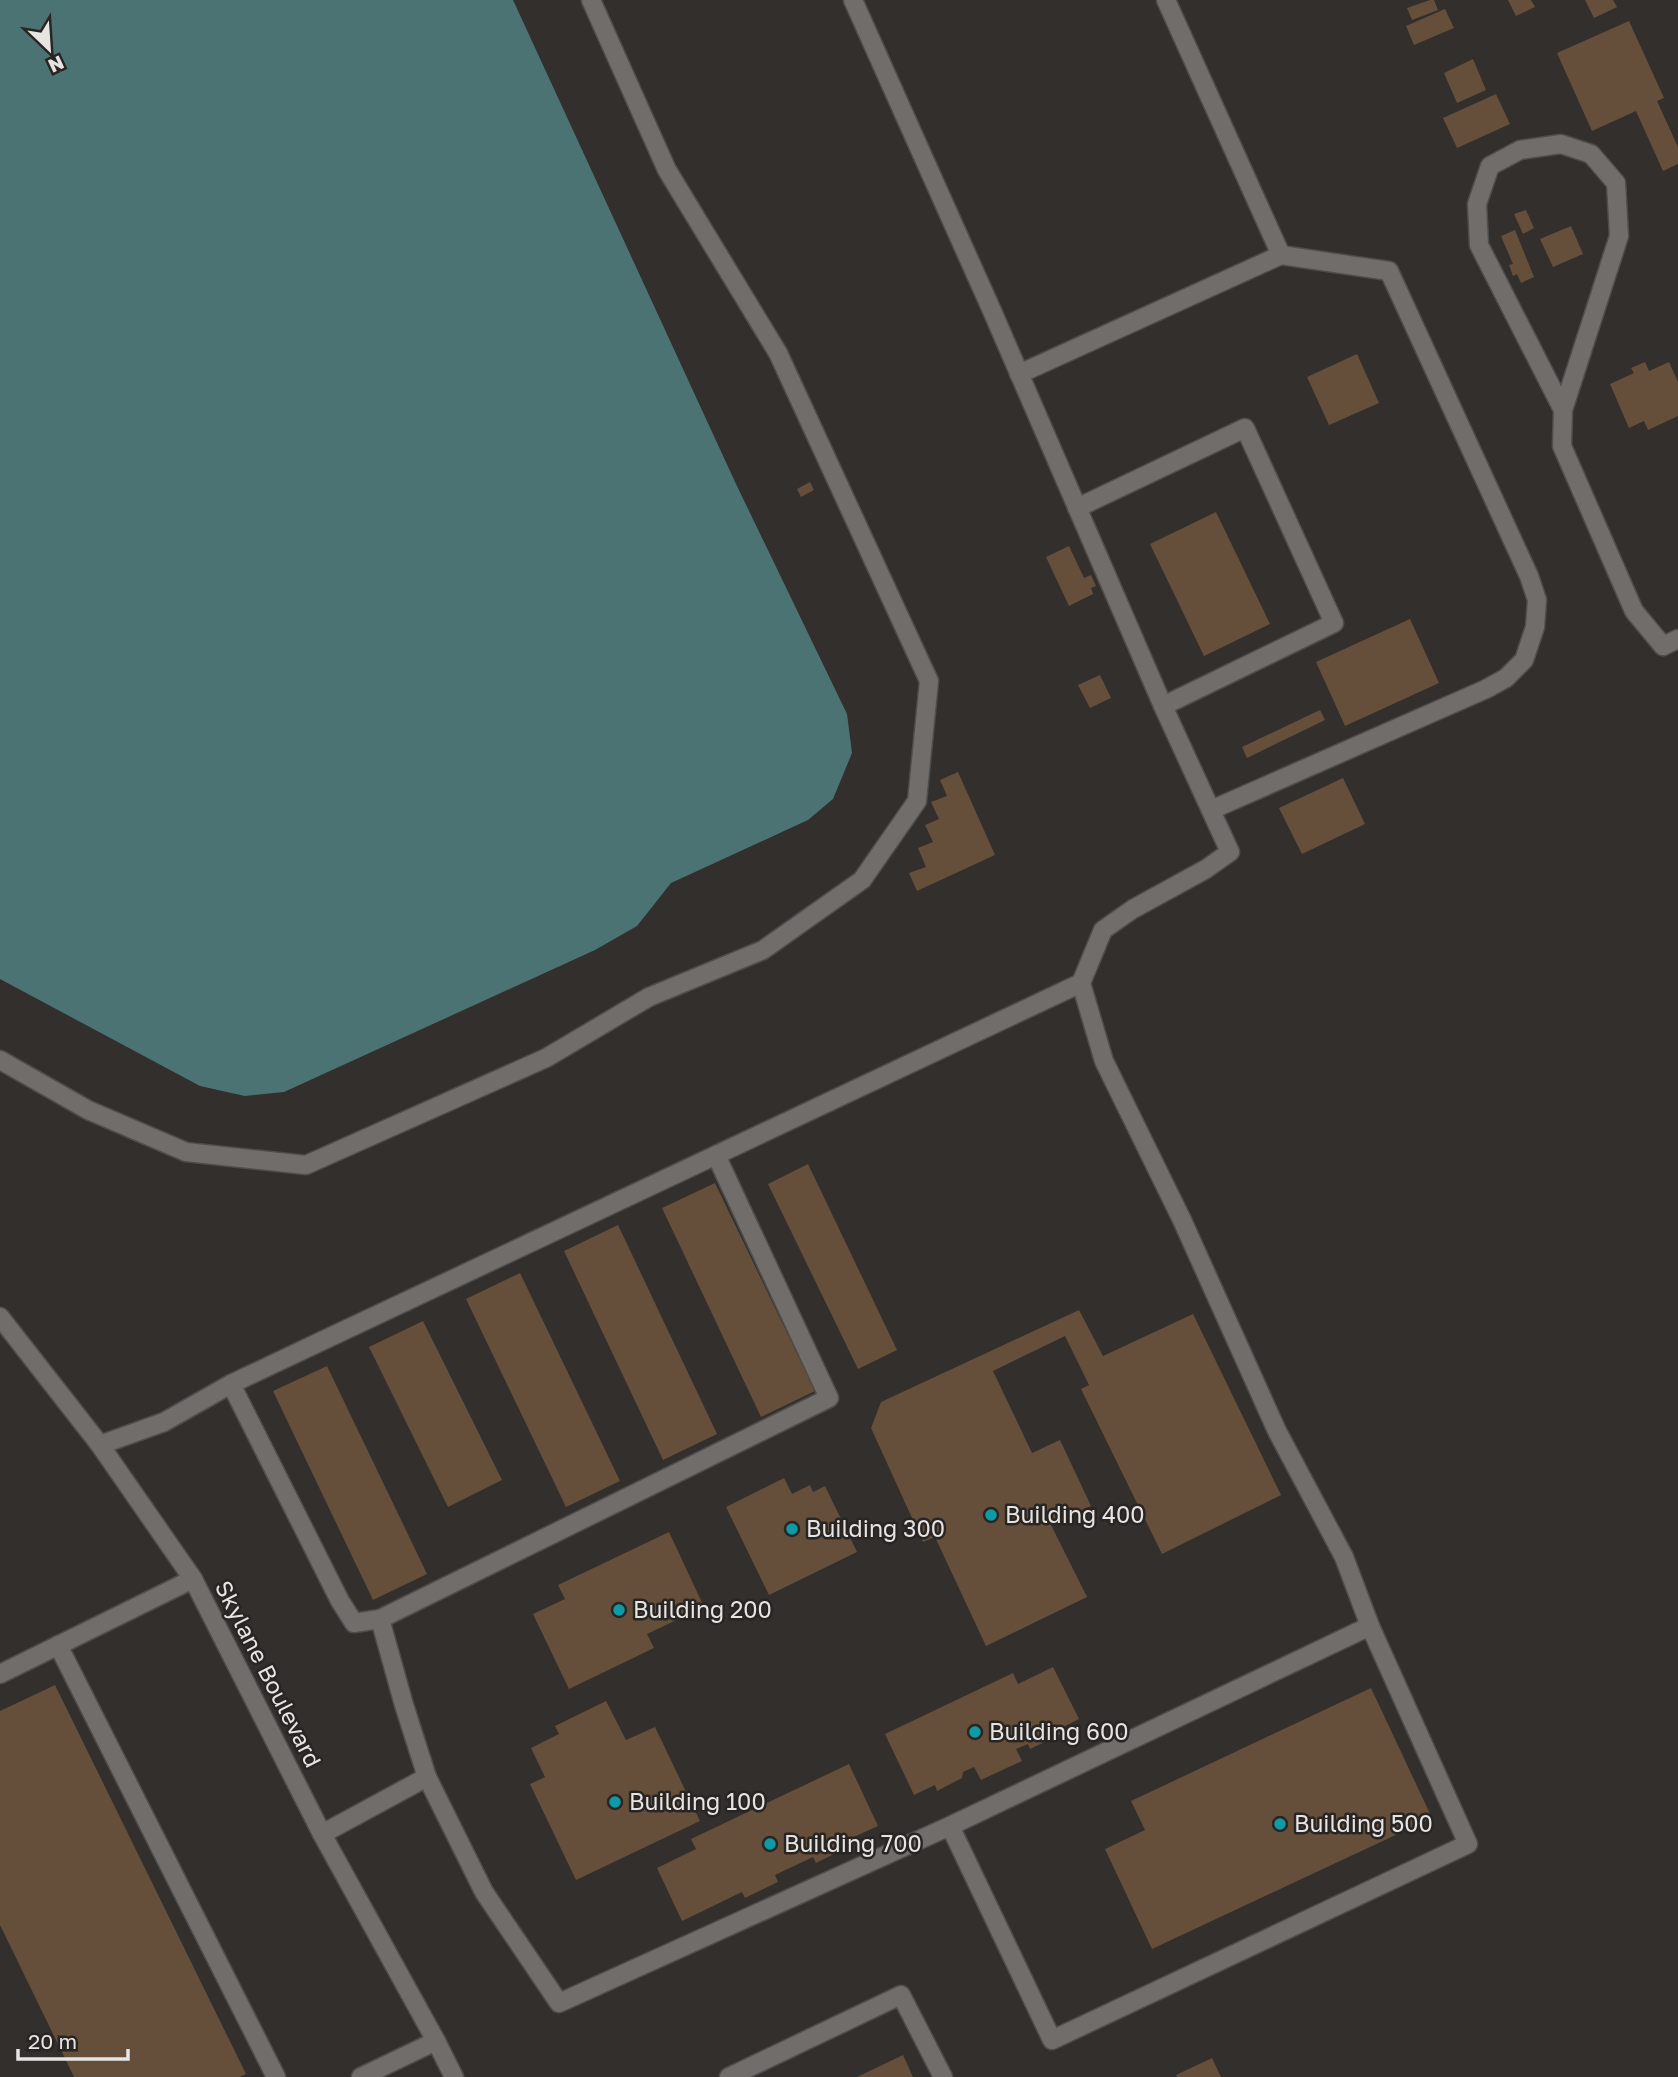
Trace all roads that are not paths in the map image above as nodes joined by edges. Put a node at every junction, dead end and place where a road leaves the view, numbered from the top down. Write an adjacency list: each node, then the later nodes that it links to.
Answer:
1 (591, 0): 12 (street)
2 (853, 0): 5 (street)
3 (1166, 0): 4 (street)
4 (1281, 255): 5 (street); 10 (street)
5 (1019, 374): 7 (street)
6 (1563, 410): 6 (street); 8 (street)
7 (1077, 508): 9 (street); 9 (street)
8 (1671, 643)
9 (1163, 706): 10 (street)
10 (1211, 810): 11 (street)
11 (1081, 984): 13 (street); 19 (street)
12 (0, 1060)
13 (716, 1155): 15 (street); 18 (street)
14 (0, 1317): 16 (street, Skylane Boulevard)
15 (231, 1384): 16 (street); 18 (street)
16 (100, 1445): 17 (street, Skylane Boulevard)
17 (193, 1578): 20 (street); 24 (street, Skylane Boulevard)
18 (380, 1619): 22 (street)
19 (1370, 1626): 23 (street); 23 (street)
20 (58, 1645): 21 (street); 26 (street)
21 (0, 1674)
22 (427, 1777): 23 (street); 24 (street)
23 (950, 1826)
24 (322, 1834): 25 (street, Skylane Boulevard)
25 (436, 2040): 27 (street); 28 (street, Skylane Boulevard)
26 (276, 2077)
27 (361, 2077)
28 (454, 2077)
29 (729, 2077): 30 (street)
30 (943, 2077)

